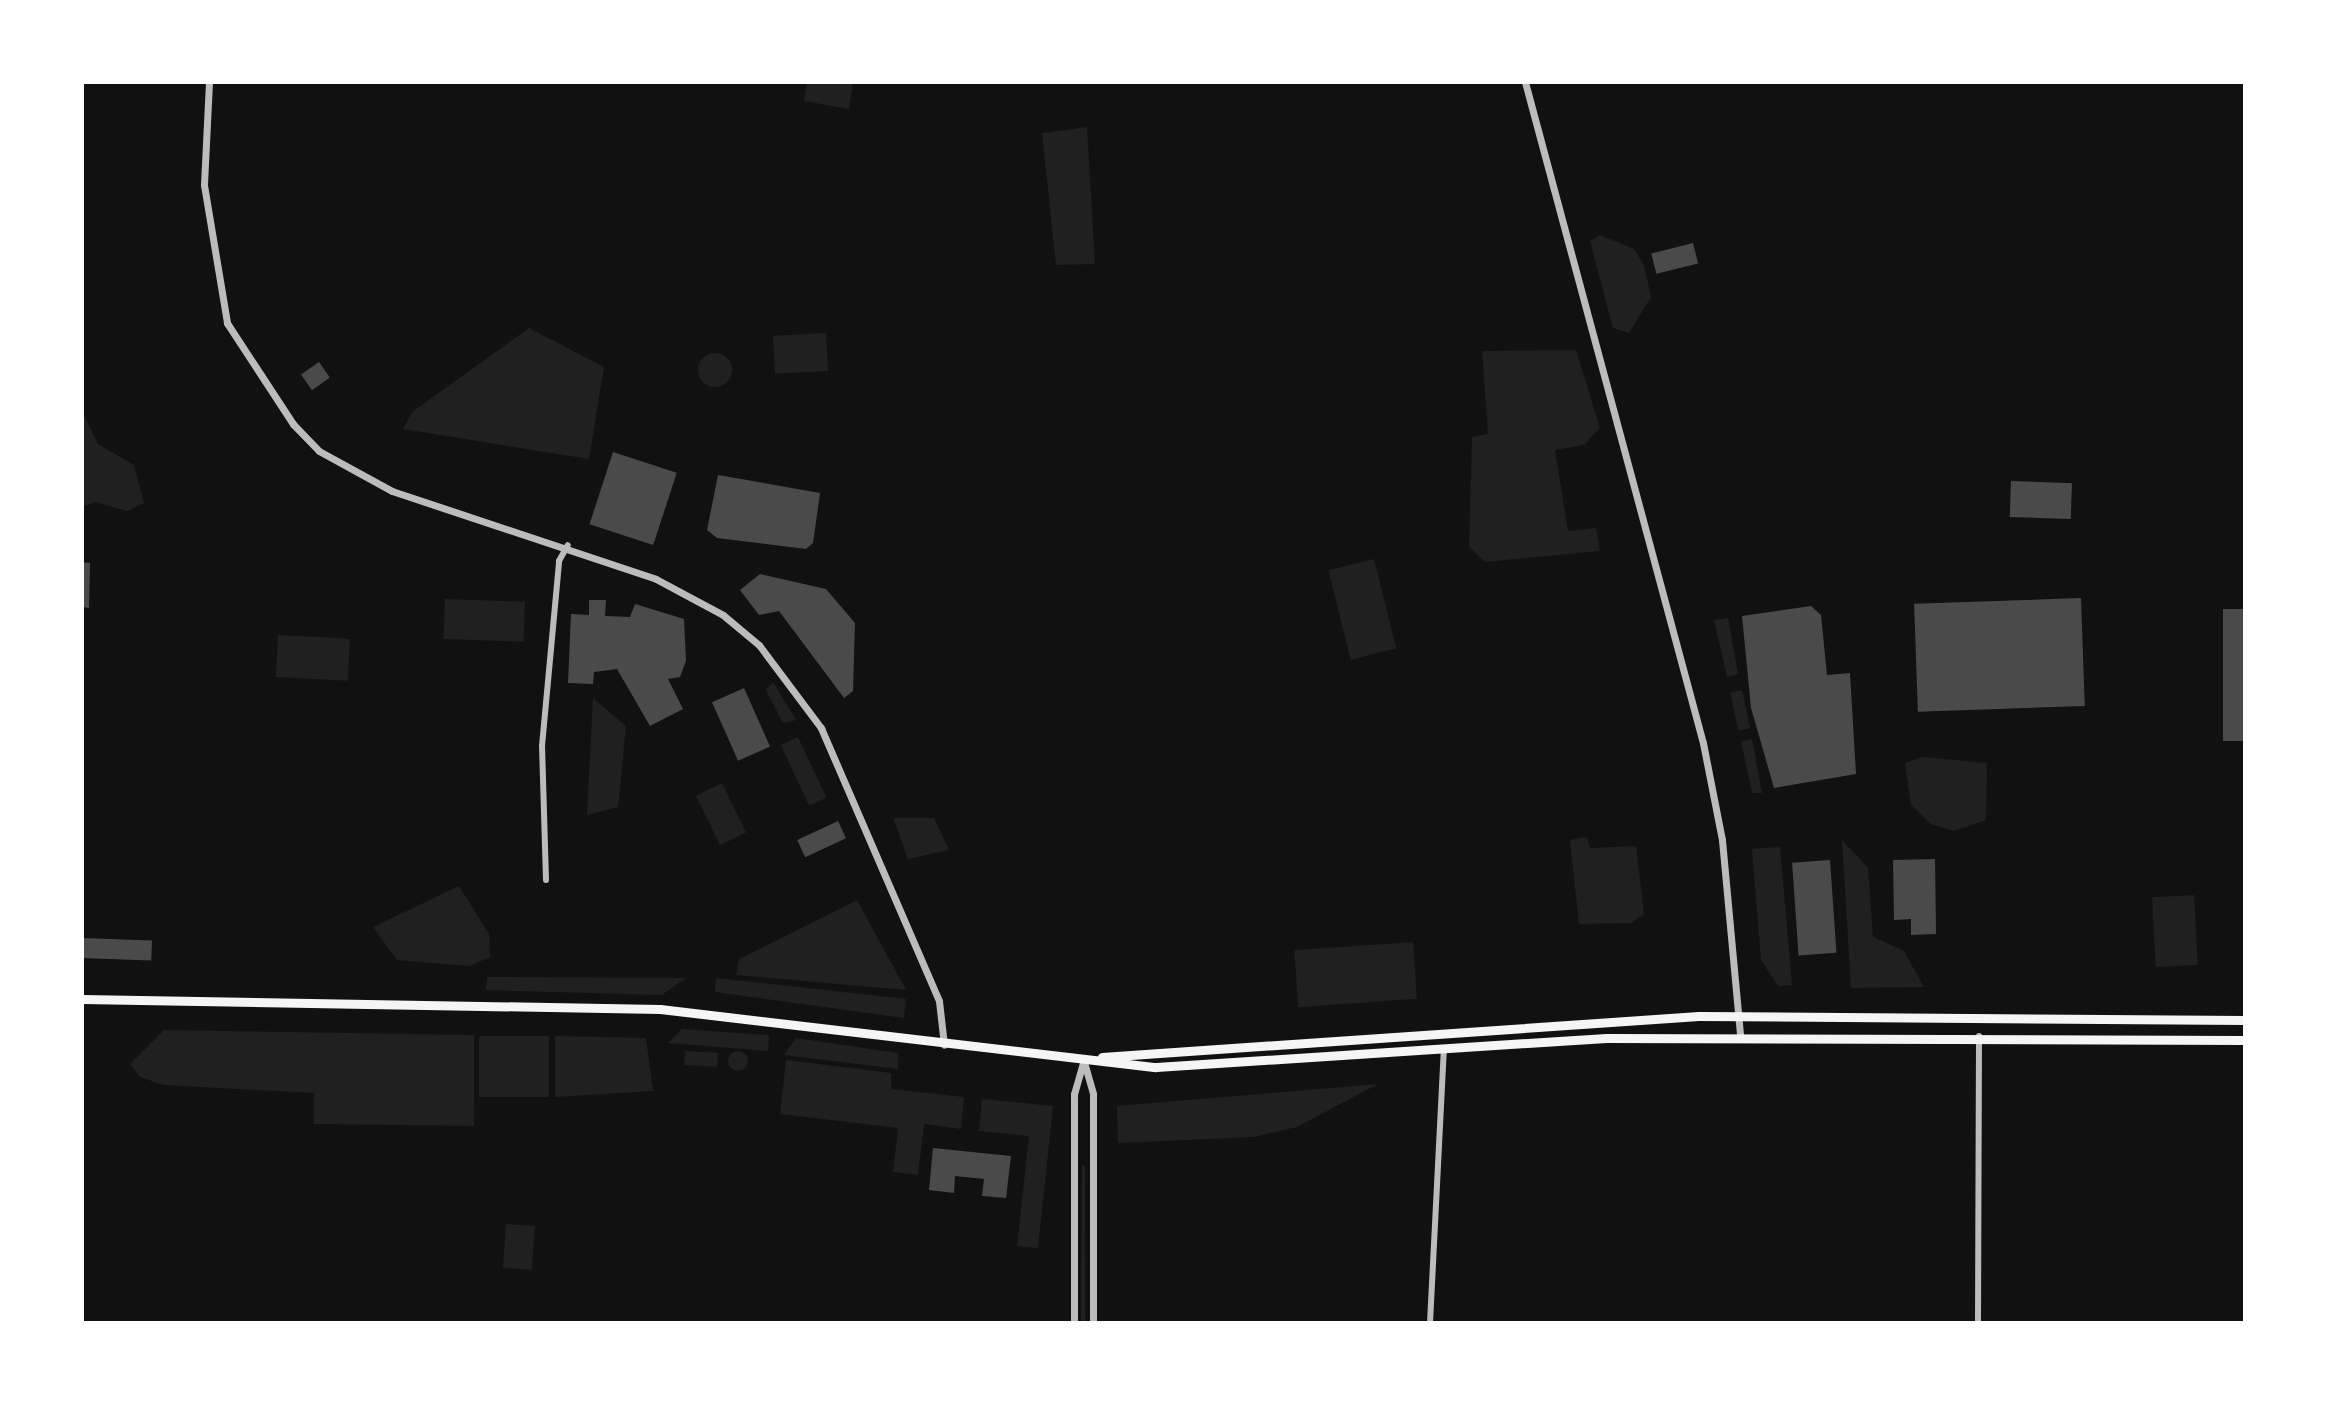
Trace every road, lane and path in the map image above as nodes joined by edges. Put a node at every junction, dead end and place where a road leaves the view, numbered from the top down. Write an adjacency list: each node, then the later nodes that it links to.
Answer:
1 (209, 82): 3 (street)
2 (1525, 82): 6 (street)
3 (568, 545): 4 (street); 11 (street)
4 (546, 880)
5 (82, 999): 11 (main road)
6 (1739, 1015): 7 (main road); 8 (street); 13 (main road)
7 (2245, 1020)
8 (1740, 1035): 9 (main road); 12 (main road)
9 (1979, 1036): 10 (main road); 17 (street)
10 (2245, 1040)
11 (944, 1045): 13 (main road)
12 (1444, 1048): 13 (main road); 16 (street)
13 (1084, 1060): 14 (street); 15 (street)
14 (1074, 1323)
15 (1093, 1323)
16 (1430, 1323)
17 (1978, 1323)

